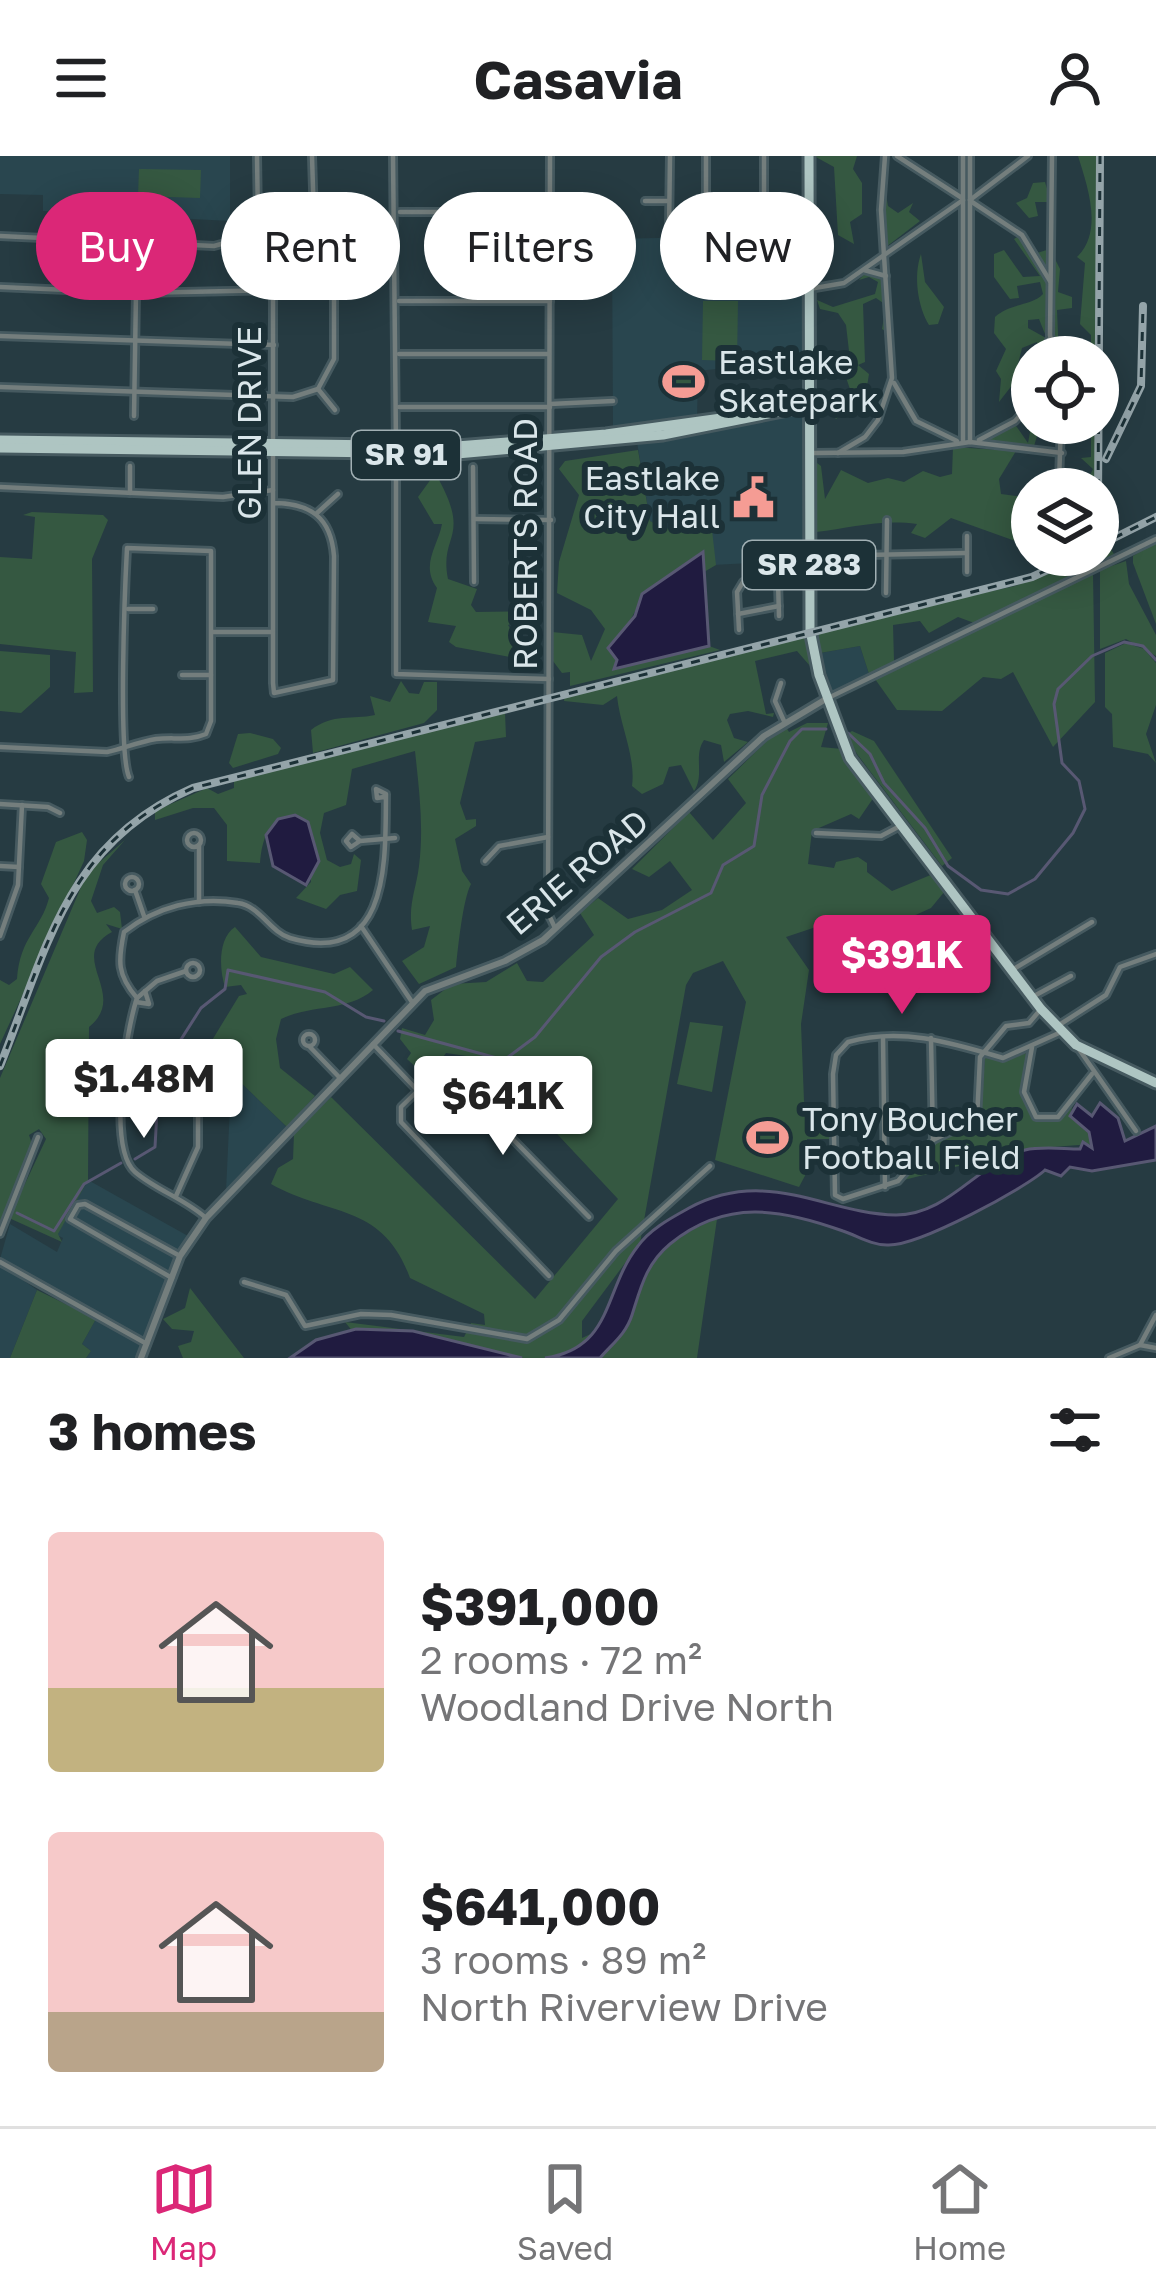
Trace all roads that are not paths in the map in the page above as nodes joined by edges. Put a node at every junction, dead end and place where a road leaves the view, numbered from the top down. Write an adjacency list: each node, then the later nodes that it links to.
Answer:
1 (257, 156): 14 (street, GLEN DRIVE)
2 (312, 156): 48 (street)
3 (393, 156): 15 (street)
4 (550, 156): 16 (street, ROBERTS ROAD)
5 (670, 156): 17 (street)
6 (706, 156): 18 (street)
7 (764, 156): 19 (street)
8 (808, 156): 20 (main road, SR 283)
9 (966, 156): 22 (street)
10 (1028, 156): 22 (street)
11 (1052, 156): 26 (street)
12 (898, 157): 13 (street); 22 (street)
13 (884, 160): 28 (street)
14 (259, 192)
15 (396, 192)
16 (550, 192)
17 (669, 192)
18 (706, 192)
19 (764, 192)
20 (809, 192)
21 (645, 200): 23 (street)
22 (966, 200): 27 (street); 28 (street); 62 (street)
23 (660, 201)
24 (0, 236): 25 (street)
25 (221, 244)
26 (1052, 248): 27 (street); 31 (street)
27 (1035, 251): 31 (street)
28 (885, 252): 29 (street); 30 (street)
29 (864, 269): 30 (street); 32 (street)
30 (889, 277): 46 (street)
31 (1050, 280): 40 (street)
32 (834, 285)
33 (0, 287): 34 (street)
34 (36, 289)
35 (136, 300): 42 (street)
36 (274, 300): 43 (street, GLEN DRIVE)
37 (809, 300): 55 (main road, SR 283)
38 (398, 301): 39 (street); 44 (street)
39 (550, 301): 45 (street, ROBERTS ROAD)
40 (1050, 335)
41 (0, 337): 42 (street)
42 (135, 343): 43 (street); 49 (street)
43 (274, 345): 50 (street, GLEN DRIVE)
44 (397, 354): 45 (street); 56 (street)
45 (549, 354): 54 (street, ROBERTS ROAD)
46 (892, 378): 51 (street); 53 (street)
47 (0, 387): 49 (street)
48 (318, 389): 50 (street); 57 (street)
49 (134, 392): 50 (street); 58 (street)
50 (274, 397): 67 (street, GLEN DRIVE)
51 (900, 400): 53 (street); 60 (street)
52 (613, 401): 54 (street)
53 (887, 401): 61 (street)
54 (550, 406): 56 (street); 63 (street, ROBERTS ROAD)
55 (808, 406): 63 (main road, SR 91); 69 (main road, SR 283)
56 (397, 407): 68 (street)
57 (335, 410)
58 (134, 416)
59 (1011, 423): 62 (street)
60 (928, 430): 62 (street); 66 (street)
61 (865, 436): 70 (street); 71 (street)
62 (966, 442): 66 (street); 72 (street)
63 (550, 443): 68 (main road, SR 91); 83 (street, ROBERTS ROAD)
64 (0, 444): 67 (main road, SR 91)
65 (1062, 444): 72 (street)
66 (923, 449): 71 (street)
67 (273, 450): 68 (main road, SR 91); 77 (street, GLEN DRIVE)
68 (396, 451): 104 (street)
69 (808, 453): 70 (street); 90 (main road, SR 283)
70 (838, 453): 71 (street)
71 (872, 453)
72 (1062, 453): 75 (street)
73 (130, 466): 78 (street)
74 (473, 467): 82 (street)
75 (1060, 468)
76 (0, 488): 78 (street)
77 (273, 490): 78 (street); 80 (street, GLEN DRIVE)
78 (130, 493)
79 (338, 494): 81 (street)
80 (273, 503): 81 (street); 101 (street, GLEN DRIVE)
81 (317, 513): 101 (street, GLEN DRIVE)
82 (474, 519): 83 (street); 92 (street)
83 (550, 520): 104 (street, ROBERTS ROAD)
84 (887, 520): 88 (street)
85 (967, 536): 87 (street)
86 (1156, 539): 106 (street, ERIE ROAD)
87 (966, 553): 88 (street); 89 (street)
88 (887, 554): 90 (street); 93 (street)
89 (967, 572)
90 (809, 574): 91 (street); 106 (main road, SR 283)
91 (778, 581): 94 (street); 97 (street)
92 (474, 582)
93 (886, 593)
94 (779, 606): 97 (street); 98 (street)
95 (126, 609): 96 (street); 100 (street); 109 (street)
96 (153, 609)
97 (738, 614): 99 (street)
98 (779, 616)
99 (739, 630)
100 (212, 632): 101 (street); 103 (street)
101 (272, 632)
102 (182, 675): 103 (street)
103 (211, 675): 109 (street)
104 (549, 679): 117 (street, ROBERTS ROAD)
105 (781, 682): 107 (street)
106 (826, 699): 107 (street, ERIE ROAD); 115 (main road, SR 283)
107 (784, 721): 130 (street, ERIE ROAD)
108 (0, 747): 109 (street)
109 (125, 747): 110 (street)
110 (129, 777)
111 (384, 797): 120 (street)
112 (0, 804): 113 (street)
113 (22, 805): 114 (street); 124 (street)
114 (60, 813)
115 (900, 826): 116 (street); 133 (main road, SR 283)
116 (816, 832)
117 (548, 837): 122 (street); 130 (street, ROBERTS ROAD)
118 (395, 838): 120 (street)
119 (360, 841): 120 (street)
120 (386, 841): 129 (street)
121 (199, 844): 126 (street)
122 (484, 861)
123 (0, 866): 124 (street)
124 (19, 867): 131 (street)
125 (135, 890): 127 (street)
126 (199, 902): 127 (street); 129 (street)
127 (144, 916): 138 (street)
128 (1092, 922): 133 (street)
129 (361, 926): 139 (street)
130 (556, 929): 139 (street, ERIE ROAD)
131 (0, 935)
132 (1156, 954): 141 (street)
133 (1012, 970): 137 (main road, SR 283)
134 (186, 971): 136 (street)
135 (1071, 976): 137 (street)
136 (145, 991): 138 (street); 138 (street)
137 (1033, 997): 140 (main road, SR 283)
138 (136, 1000): 159 (street)
139 (412, 1003): 144 (street, ERIE ROAD)
140 (1041, 1009): 141 (main road, SR 283); 148 (street)
141 (1059, 1029): 145 (main road, SR 283); 147 (street)
142 (883, 1036): 143 (street); 158 (street); 158 (street)
143 (931, 1038): 148 (street); 156 (street)
144 (373, 1044): 150 (street, ERIE ROAD); 152 (street)
145 (1076, 1046): 149 (street); 151 (main road, SR 283)
146 (310, 1047): 150 (street)
147 (1032, 1047): 148 (street); 149 (street)
148 (986, 1053): 156 (street)
149 (1092, 1075): 154 (street)
150 (340, 1078): 161 (street, ERIE ROAD)
151 (1156, 1083)
152 (418, 1091): 160 (street); 165 (street)
153 (198, 1092): 159 (street)
154 (1136, 1131)
155 (38, 1137): 162 (street)
156 (932, 1140): 158 (street)
157 (710, 1166): 167 (street)
158 (885, 1188)
159 (176, 1196): 161 (street)
160 (589, 1217)
161 (206, 1218): 163 (street, ERIE ROAD)
162 (0, 1234)
163 (180, 1256): 166 (street, ERIE ROAD); 166 (street)
164 (0, 1262): 169 (street)
165 (549, 1276)
166 (172, 1278): 169 (street, ERIE ROAD)
167 (244, 1282)
168 (1156, 1315): 170 (street)
169 (147, 1344): 172 (street, ERIE ROAD)
170 (1140, 1345): 171 (street); 173 (street)
171 (1156, 1348)
172 (141, 1358)
173 (1109, 1358)

